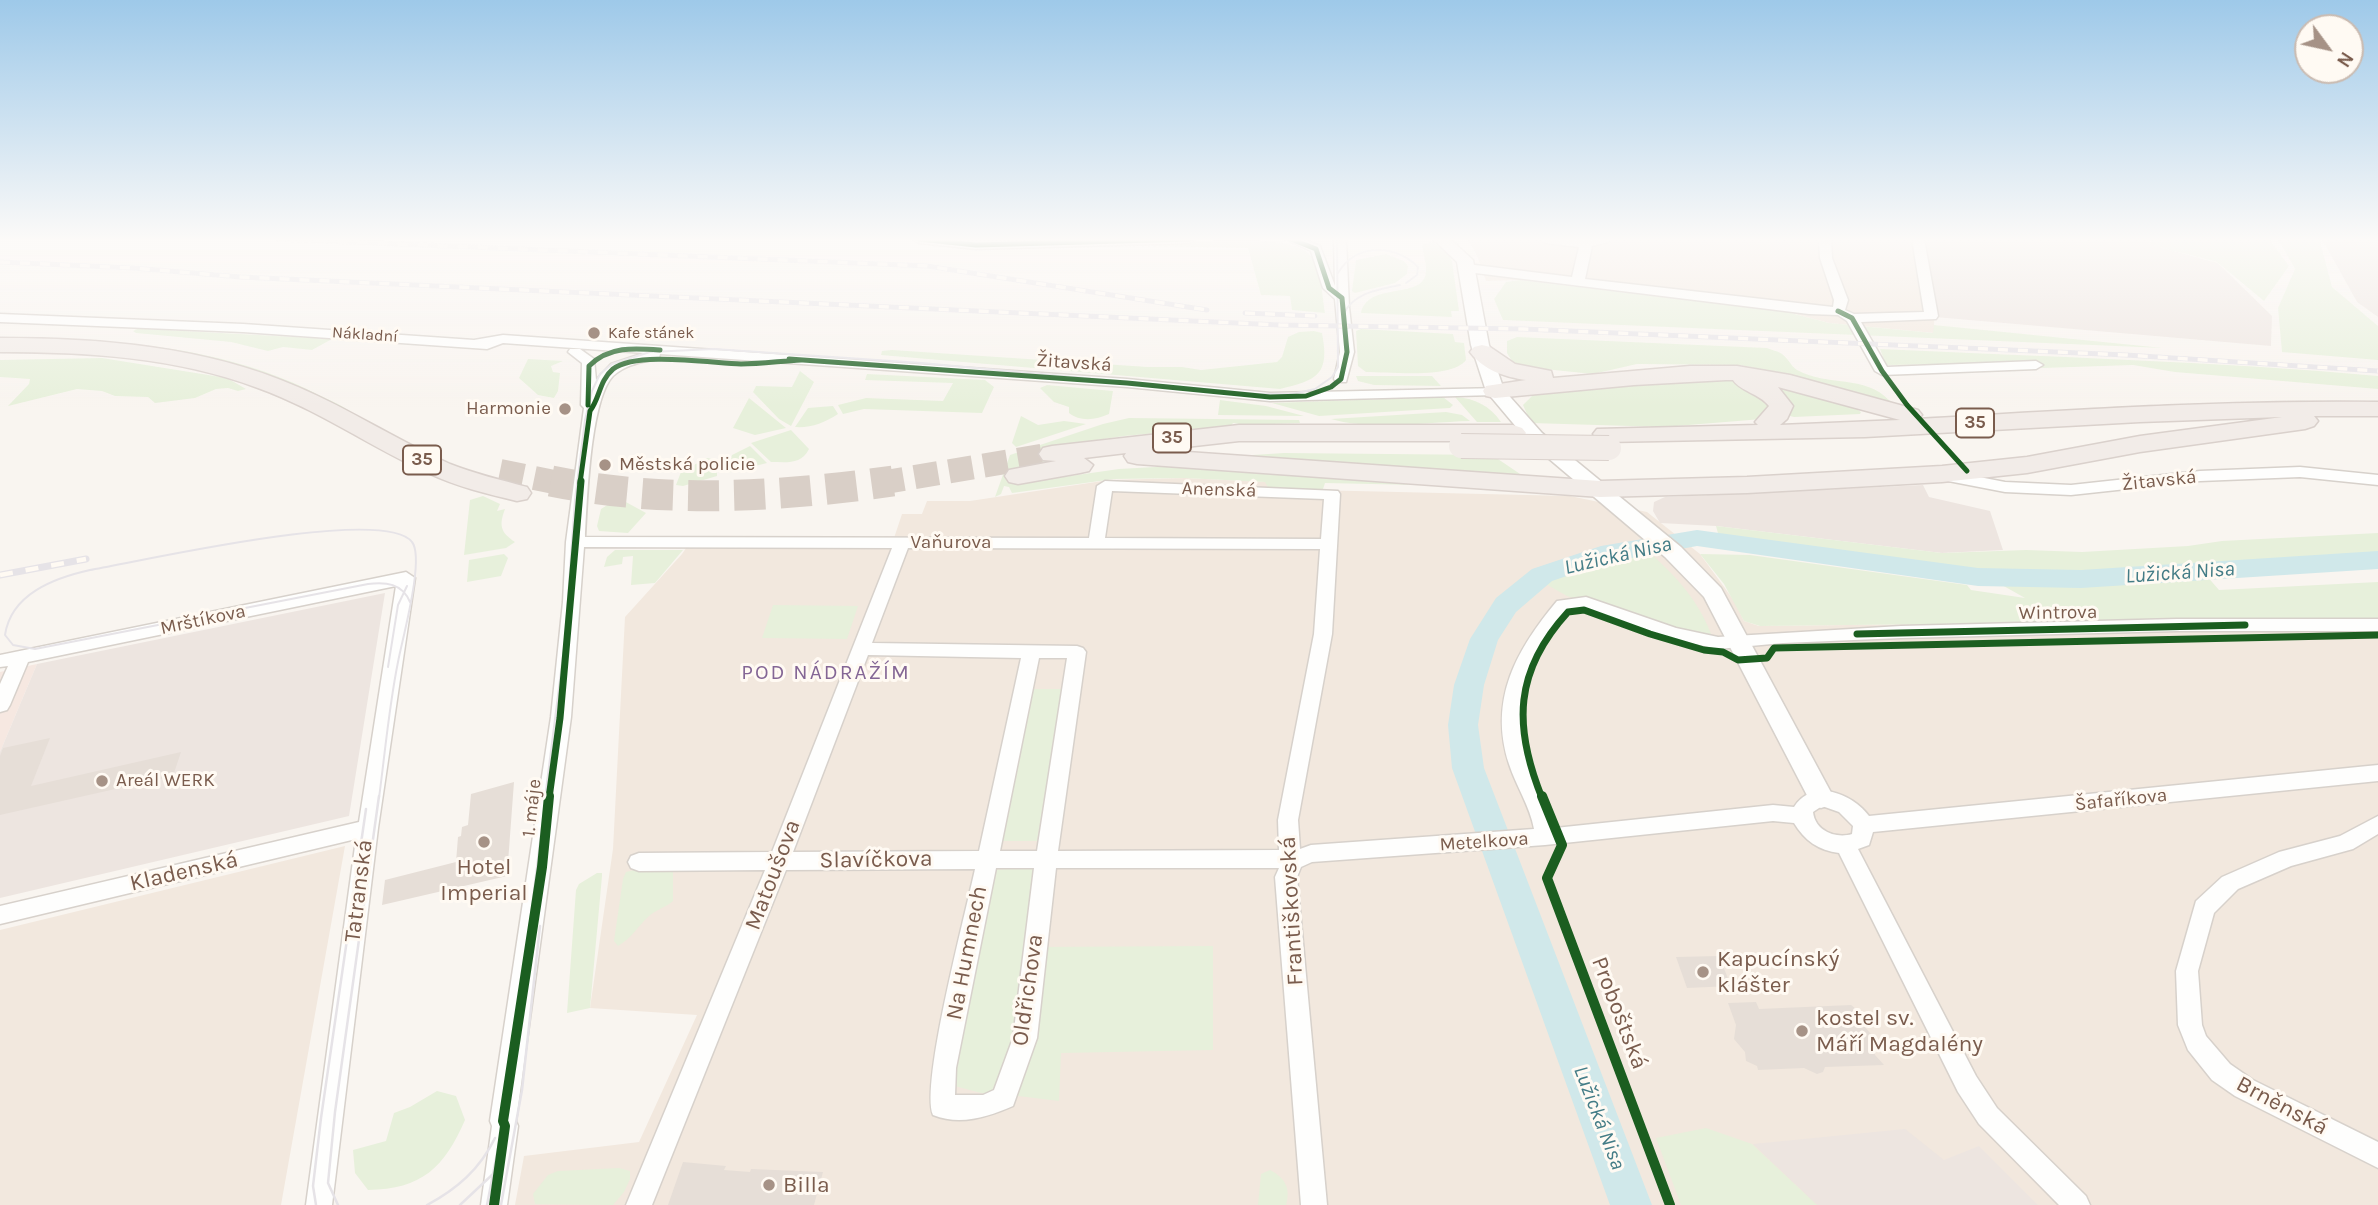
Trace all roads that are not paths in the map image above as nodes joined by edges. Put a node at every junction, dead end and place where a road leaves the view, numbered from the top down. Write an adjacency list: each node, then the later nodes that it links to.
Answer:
1 (1338, 295): 6 (street)
2 (1472, 295): 15 (street)
3 (1695, 295): 7 (street)
4 (1839, 295): 7 (street)
5 (1927, 295): 9 (street)
6 (1342, 298): 24 (street)
7 (1838, 311): 9 (street)
8 (0, 318): 11 (street, Nákladní)
9 (1852, 318): 20 (street)
10 (0, 334): 41 (highway, 35)
11 (478, 343): 13 (street, Nákladní); 14 (street, Nákladní)
12 (0, 345): 18 (highway, 35)
13 (603, 351): 14 (street, Žitavská); 17 (street, Žitavská); 21 (street); 22 (street, 1. máje)
14 (575, 352): 21 (street)
15 (1482, 352): 25 (highway); 26 (street)
16 (0, 354): 18 (highway)
17 (639, 355): 19 (street, Žitavská); 19 (street, Žitavská); 22 (street)
18 (180, 358): 46 (highway, 35)
19 (801, 360): 28 (street, Žitavská)
20 (2036, 365)
21 (589, 366): 30 (street, 1. máje)
22 (610, 372): 30 (street, 1. máje)
23 (1696, 373): 25 (highway); 32 (highway); 34 (highway)
24 (1341, 379): 27 (street); 28 (street, Žitavská)
25 (1591, 380): 26 (highway); 33 (highway)
26 (1495, 391): 27 (street, Žitavská); 33 (street)
27 (1370, 393): 28 (street, Žitavská)
28 (1306, 396)
29 (2378, 408): 31 (highway, 35)
30 (590, 411): 48 (street, 1. máje)
31 (2310, 414): 32 (highway); 35 (highway, 35); 36 (highway, 35); 38 (highway, 35); 42 (highway)
32 (1909, 415): 34 (highway)
33 (1515, 417): 45 (street)
34 (1768, 422): 36 (highway)
35 (2378, 422)
36 (1636, 434): 38 (highway, 35)
37 (1460, 439): 38 (highway, 35, bridge); 39 (highway, 35); 40 (highway, 35)
38 (1608, 441)
39 (1052, 454)
40 (1137, 456): 43 (highway, 35); 45 (highway)
41 (500, 471)
42 (1942, 474): 44 (street, Žitavská); 45 (highway)
43 (1018, 476)
44 (2378, 480)
45 (1600, 489): 54 (street)
46 (517, 493)
47 (1332, 494): 50 (street, Anenská); 51 (street, Františkovská)
48 (574, 542): 49 (street, Vaňurova); 77 (street, 1. máje)
49 (902, 543): 50 (street, Vaňurova); 55 (street, Matoušova)
50 (1096, 543): 51 (street, Vaňurova)
51 (1328, 544): 71 (street, Františkovská)
52 (406, 578): 57 (street, Mrštíkova); 65 (street, Tatranská)
53 (2378, 625): 54 (street, Wintrova)
54 (1740, 642): 61 (street); 66 (street, Wintrova)
55 (861, 649): 56 (street, Oldřichova); 70 (street, Matoušova)
56 (1031, 652): 68 (street, Oldřichova); 69 (street)
57 (21, 657): 58 (street, Mrštíkova); 59 (street)
58 (0, 661)
59 (0, 705)
60 (2378, 773): 64 (street, Šafaříkova)
61 (1821, 798): 62 (street); 64 (street)
62 (1801, 816): 66 (street, Metelkova); 67 (street)
63 (2378, 824): 75 (street, Brněnská)
64 (1864, 825): 67 (street)
65 (368, 828): 73 (street, Kladenská); 76 (street, Tatranská)
66 (1545, 837): 71 (street, Metelkova)
67 (1846, 846): 80 (street)
68 (1046, 858): 69 (street, Na Humnech); 71 (street); 74 (street, Oldřichova)
69 (986, 859): 70 (street, Slavíčkova); 74 (street, Na Humnech)
70 (779, 861): 72 (street, Slavíčkova); 78 (street, Matoušova)
71 (1293, 861): 79 (street, Františkovská)
72 (639, 862)
73 (0, 915)
74 (942, 1107)
75 (2378, 1155)
76 (319, 1205)
77 (494, 1205)
78 (639, 1205)
79 (1314, 1205)
80 (2077, 1205)

